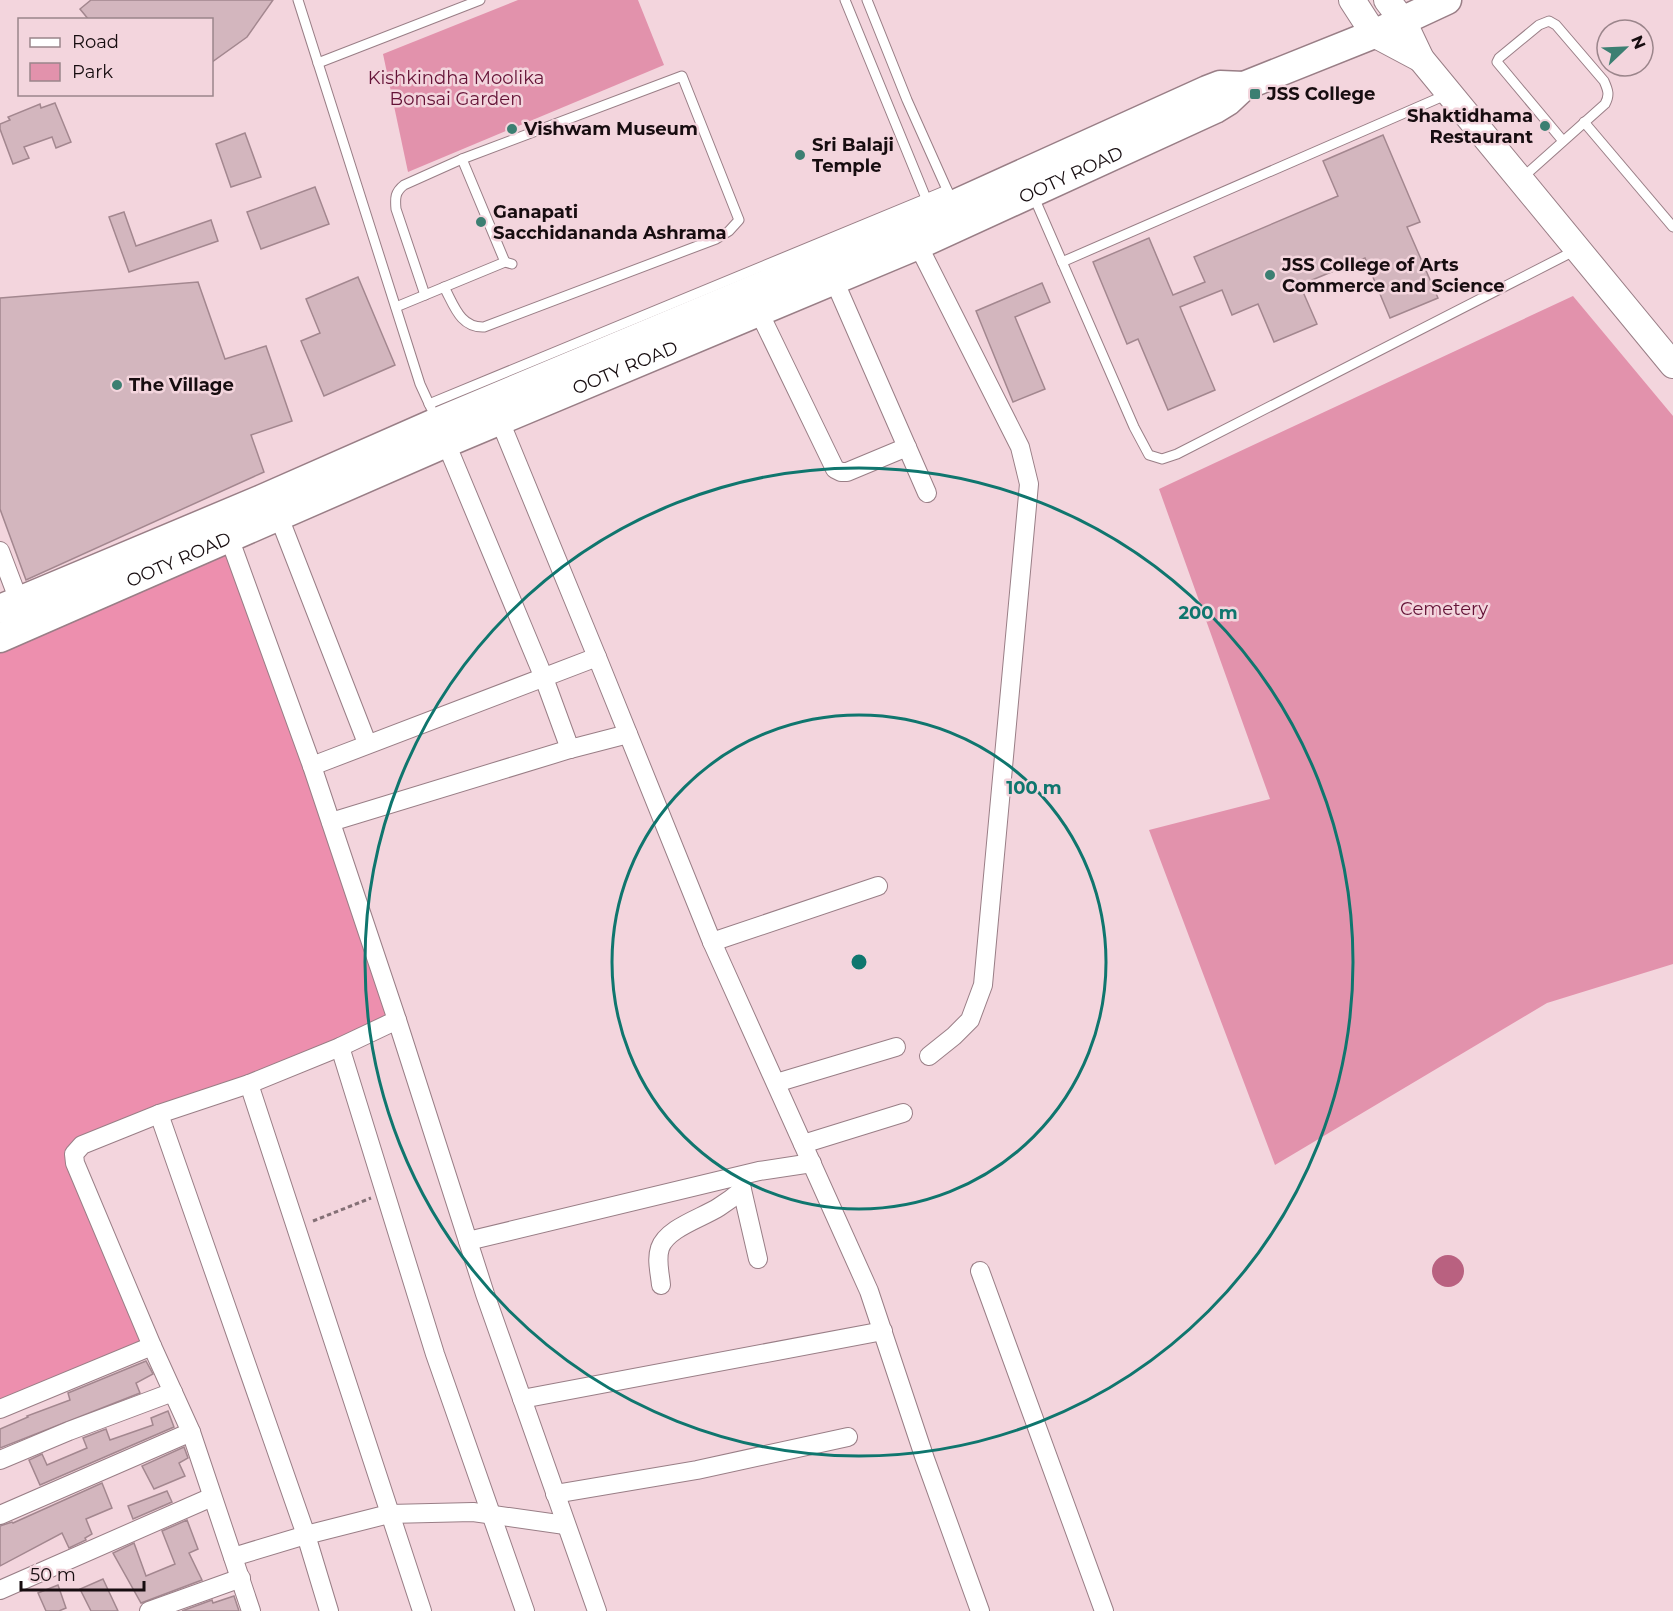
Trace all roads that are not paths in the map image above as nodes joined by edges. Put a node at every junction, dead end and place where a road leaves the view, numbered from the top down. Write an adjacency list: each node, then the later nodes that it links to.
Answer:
1 (298, 0): 10 (lane)
2 (480, 0): 10 (lane)
3 (845, 0): 18 (lane)
4 (867, 0): 18 (lane)
5 (1352, 0): 8 (street)
6 (1447, 0): 7 (main road, OOTY ROAD)
7 (1395, 10): 8 (main road, OOTY ROAD); 9 (street)
8 (1374, 34): 9 (street); 11 (main road, OOTY ROAD)
9 (1421, 59): 12 (street)
10 (318, 63): 26 (lane)
11 (1244, 86): 17 (main road, OOTY ROAD); 18 (main road, OOTY ROAD)
12 (1449, 93): 16 (street); 22 (lane)
13 (1584, 122): 14 (lane); 14 (lane); 19 (lane)
14 (1563, 141): 16 (lane)
15 (462, 159): 24 (lane); 24 (lane); 25 (lane)
16 (1520, 180): 21 (street)
17 (1032, 192): 20 (main road, OOTY ROAD); 22 (lane)
18 (940, 201): 30 (main road, OOTY ROAD)
19 (1673, 227)
20 (918, 245): 23 (main road, OOTY ROAD); 50 (street)
21 (1576, 250): 22 (lane); 28 (street)
22 (1062, 262)
23 (834, 280): 27 (main road, OOTY ROAD); 31 (street)
24 (444, 287): 25 (lane)
25 (425, 294): 26 (lane)
26 (396, 307): 30 (lane)
27 (759, 312): 29 (main road, OOTY ROAD); 31 (street)
28 (1673, 365)
29 (500, 421): 30 (main road, OOTY ROAD); 38 (street)
30 (437, 423): 33 (main road, OOTY ROAD); 34 (main road, OOTY ROAD); 39 (street)
31 (907, 447): 32 (street)
32 (927, 493)
33 (279, 517): 34 (main road, OOTY ROAD); 41 (street)
34 (225, 527): 36 (main road, OOTY ROAD); 37 (main road, OOTY ROAD); 43 (street)
35 (0, 551): 36 (street)
36 (10, 605)
37 (0, 638)
38 (597, 657): 39 (street); 40 (street)
39 (544, 678): 41 (street); 42 (street)
40 (628, 734): 42 (street); 46 (street)
41 (367, 744): 43 (street)
42 (570, 749): 44 (street)
43 (312, 766): 44 (street)
44 (331, 822): 47 (street)
45 (878, 886): 46 (street)
46 (712, 942): 51 (street)
47 (398, 1020): 48 (street); 58 (street)
48 (340, 1047): 52 (street); 74 (street)
49 (896, 1047): 51 (street)
50 (929, 1056)
51 (776, 1083): 55 (street)
52 (249, 1084): 54 (street); 72 (street)
53 (903, 1113): 55 (street)
54 (159, 1114): 63 (street); 76 (street)
55 (803, 1144): 56 (street)
56 (812, 1163): 57 (street); 62 (street)
57 (740, 1184): 58 (street); 59 (street); 61 (street)
58 (468, 1241): 65 (street)
59 (758, 1259)
60 (980, 1271): 87 (street)
61 (661, 1285)
62 (883, 1331): 65 (street); 86 (street)
63 (152, 1346): 64 (street); 66 (street)
64 (173, 1392): 67 (street); 69 (street)
65 (522, 1399): 70 (street)
66 (0, 1409)
67 (191, 1432): 71 (street); 73 (street)
68 (848, 1437): 70 (street)
69 (0, 1460)
70 (555, 1494): 75 (street)
71 (212, 1497): 77 (street); 79 (street)
72 (389, 1514): 74 (street); 76 (street); 83 (street)
73 (0, 1515)
74 (492, 1515): 75 (street); 84 (street)
75 (565, 1525): 85 (street)
76 (306, 1535): 77 (street); 82 (street)
77 (233, 1557): 78 (street)
78 (241, 1578): 80 (street); 81 (street)
79 (0, 1590)
80 (149, 1611)
81 (251, 1611)
82 (329, 1611)
83 (422, 1611)
84 (525, 1611)
85 (597, 1611)
86 (980, 1611)
87 (1104, 1611)

